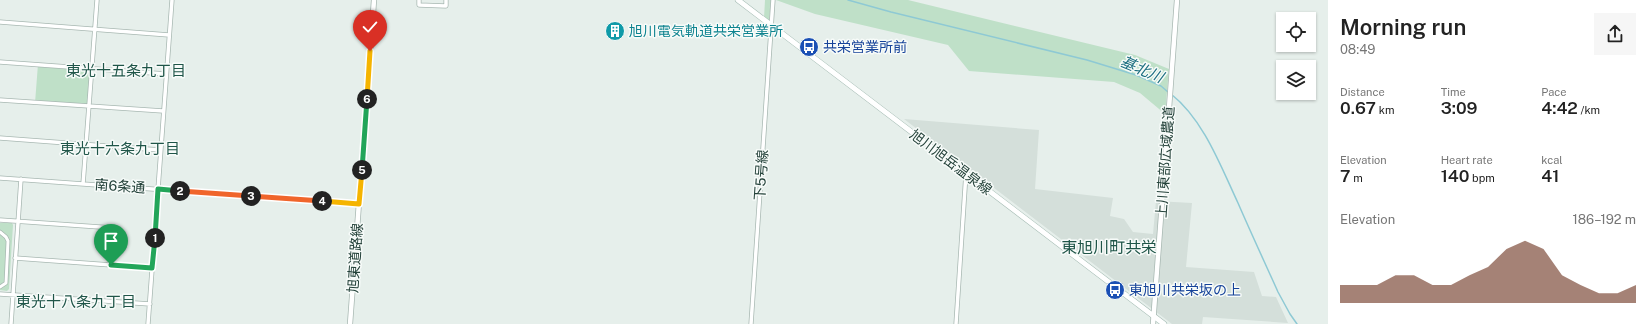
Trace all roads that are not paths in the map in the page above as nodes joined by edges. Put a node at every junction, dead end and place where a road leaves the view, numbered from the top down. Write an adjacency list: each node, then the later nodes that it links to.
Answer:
1 (96, 0): 11 (street)
2 (172, 0): 12 (street)
3 (374, 0): 27 (street, 旭東道路線)
4 (419, 0): 5 (street)
5 (446, 0)
6 (738, 0): 10 (main road, 旭川旭岳温泉線)
7 (773, 0): 10 (street, 下5号線)
8 (1177, 0): 38 (street, 上川東部広域農道)
9 (0, 22): 11 (street)
10 (772, 26): 22 (main road, 旭川旭岳温泉線); 42 (street, 下5号線)
11 (94, 29): 12 (street); 14 (street)
12 (169, 35): 15 (street)
13 (0, 62): 14 (street)
14 (91, 68): 15 (street); 17 (street)
15 (166, 74): 18 (street)
16 (0, 100): 17 (street)
17 (89, 106): 18 (street); 20 (street)
18 (163, 112): 21 (street)
19 (0, 138): 20 (street)
20 (86, 145): 21 (street); 25 (street)
21 (160, 150): 26 (street)
22 (966, 173): 38 (main road, 旭川旭岳温泉線); 43 (street)
23 (0, 178): 24 (street, 南6条通)
24 (21, 179): 25 (street, 南6条通); 29 (street)
25 (83, 184): 26 (street, 南6条通)
26 (158, 189): 27 (street, 南6条通); 33 (street)
27 (359, 204): 41 (street, 旭東道路線)
28 (0, 220): 29 (street)
29 (18, 221): 31 (street); 32 (street)
30 (0, 232): 34 (street)
31 (15, 258): 32 (street); 36 (street)
32 (111, 265): 33 (street)
33 (152, 268): 37 (street)
34 (0, 287)
35 (0, 294): 36 (street)
36 (13, 295): 37 (street); 39 (street)
37 (150, 304): 40 (street)
38 (1154, 317): 44 (street, 上川東部広域農道); 45 (main road, 旭川旭岳温泉線)
39 (11, 324)
40 (148, 324)
41 (350, 324)
42 (751, 324)
43 (956, 324)
44 (1154, 324)
45 (1164, 324)

